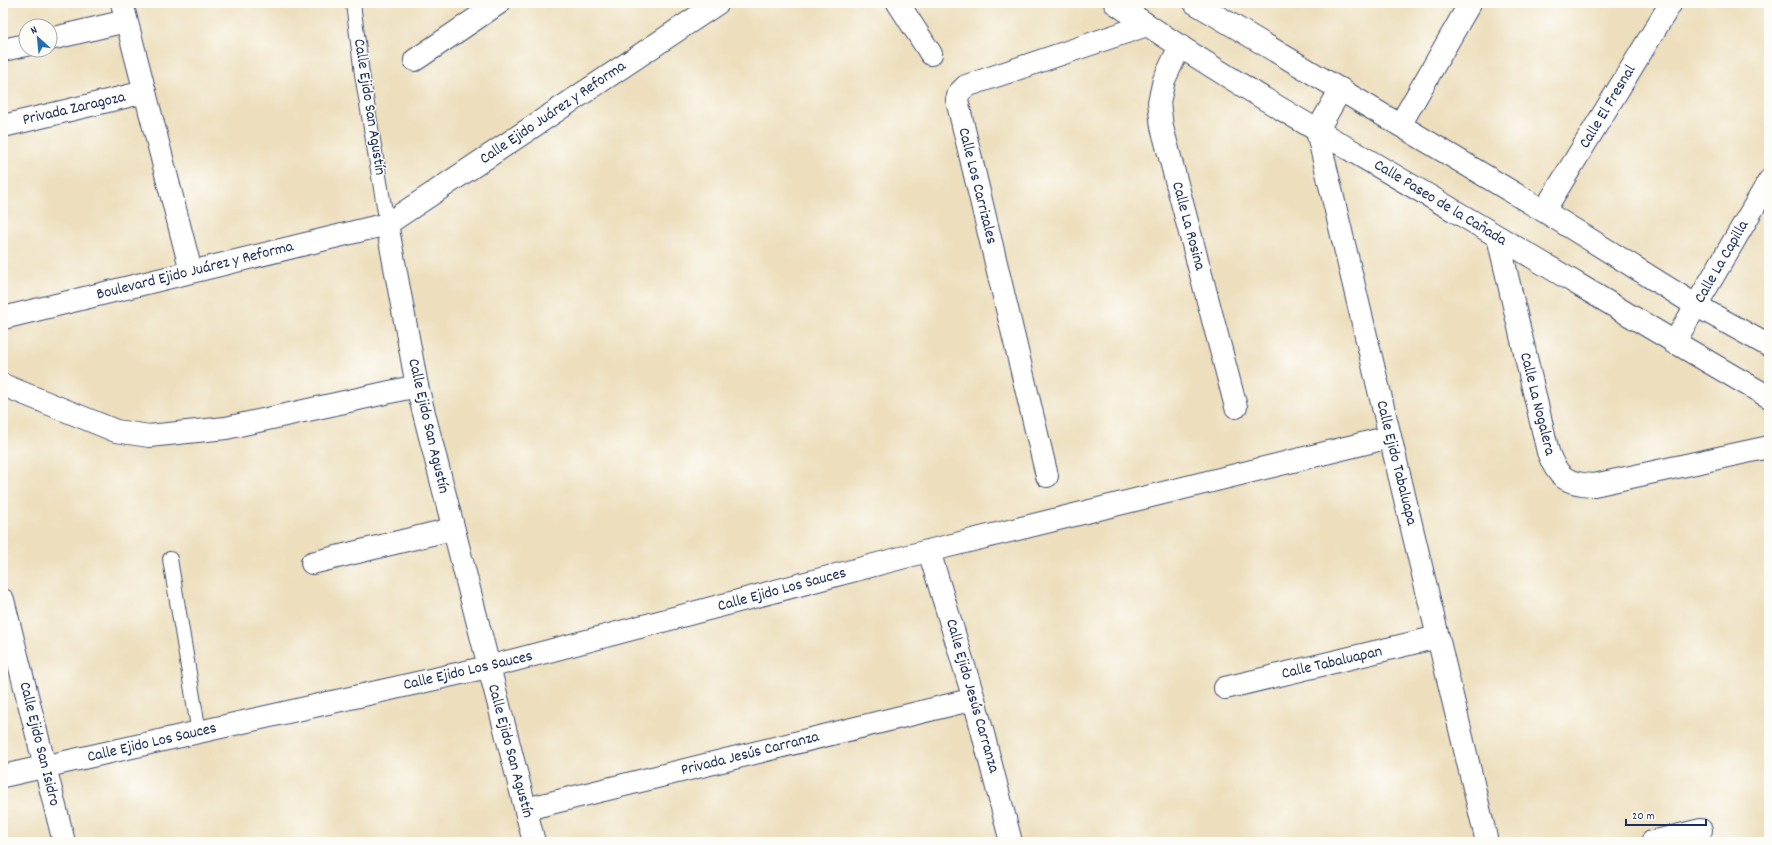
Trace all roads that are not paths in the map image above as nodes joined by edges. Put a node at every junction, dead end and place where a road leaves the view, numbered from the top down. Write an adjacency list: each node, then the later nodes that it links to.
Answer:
1 (353, 3): 24 (lane, Calle Ejido San Agustín)
2 (499, 3): 16 (street)
3 (718, 3): 24 (street, Calle Ejido Juárez y Reforma)
4 (898, 3): 15 (street)
5 (1115, 3): 10 (street, Calle Paseo de la Cañada)
6 (1195, 3): 17 (street)
7 (1470, 3): 20 (street)
8 (1671, 3): 23 (street, Calle El Fresnal)
9 (124, 12): 11 (street); 18 (street)
10 (1147, 25): 12 (street, Calle Paseo de la Cañada); 37 (street, Calle Los Carrizales)
11 (58, 36)
12 (1180, 46): 21 (street, Calle Paseo de la Cañada); 34 (street, Calle La Rosina)
13 (18, 47): 14 (street)
14 (3, 50)
15 (931, 54)
16 (415, 60)
17 (1341, 89): 20 (street); 21 (street)
18 (144, 92): 19 (street, Privada Zaragoza); 26 (street)
19 (3, 126)
20 (1400, 126): 23 (street)
21 (1317, 130): 25 (street, Calle Paseo de la Cañada); 35 (street, Calle Ejido Tabaluapa)
22 (1769, 181): 27 (street, Calle La Capilla)
23 (1544, 211): 27 (street)
24 (387, 224): 26 (street, Boulevard Ejido Juárez y Reforma); 32 (street, Calle Ejido San Agustín)
25 (1498, 237): 29 (street, Calle Paseo de la Cañada); 36 (street, Calle La Nogalera)
26 (191, 272): 28 (street, Boulevard Ejido Juárez y Reforma)
27 (1697, 306): 29 (street, Calle La Capilla); 30 (street)
28 (3, 318)
29 (1674, 343): 33 (street, Calle Paseo de la Cañada)
30 (1769, 346)
31 (3, 385): 32 (street)
32 (417, 386): 38 (street, Calle Ejido San Agustín)
33 (1769, 397)
34 (1236, 407)
35 (1390, 437): 39 (street, Calle Ejido Los Sauces); 43 (street, Calle Ejido Tabaluapa)
36 (1769, 447)
37 (1047, 476)
38 (452, 529): 41 (street); 44 (street, Calle Ejido San Agustín)
39 (929, 551): 44 (street, Calle Ejido Los Sauces); 46 (street, Calle Ejido Jesús Carranza)
40 (170, 559): 47 (lane)
41 (312, 563)
42 (3, 600): 48 (street, Calle Ejido San Isidro)
43 (1438, 637): 45 (street, Calle Tabaluapan); 55 (street, Calle Ejido Tabaluapa)
44 (488, 667): 47 (street, Calle Ejido Los Sauces); 50 (street, Calle Ejido San Agustín)
45 (1225, 688)
46 (974, 699): 50 (street, Privada Jesús Carranza); 54 (street, Calle Ejido Jesús Carranza)
47 (198, 732): 48 (street, Calle Ejido Los Sauces)
48 (45, 766): 49 (street, Calle Ejido Los Sauces); 52 (street, Calle Ejido San Isidro)
49 (3, 776)
50 (526, 809): 53 (street, Calle Ejido San Agustín)
51 (1701, 830): 56 (street)
52 (64, 842)
53 (534, 842)
54 (1012, 842)
55 (1487, 842)
56 (1652, 842)

